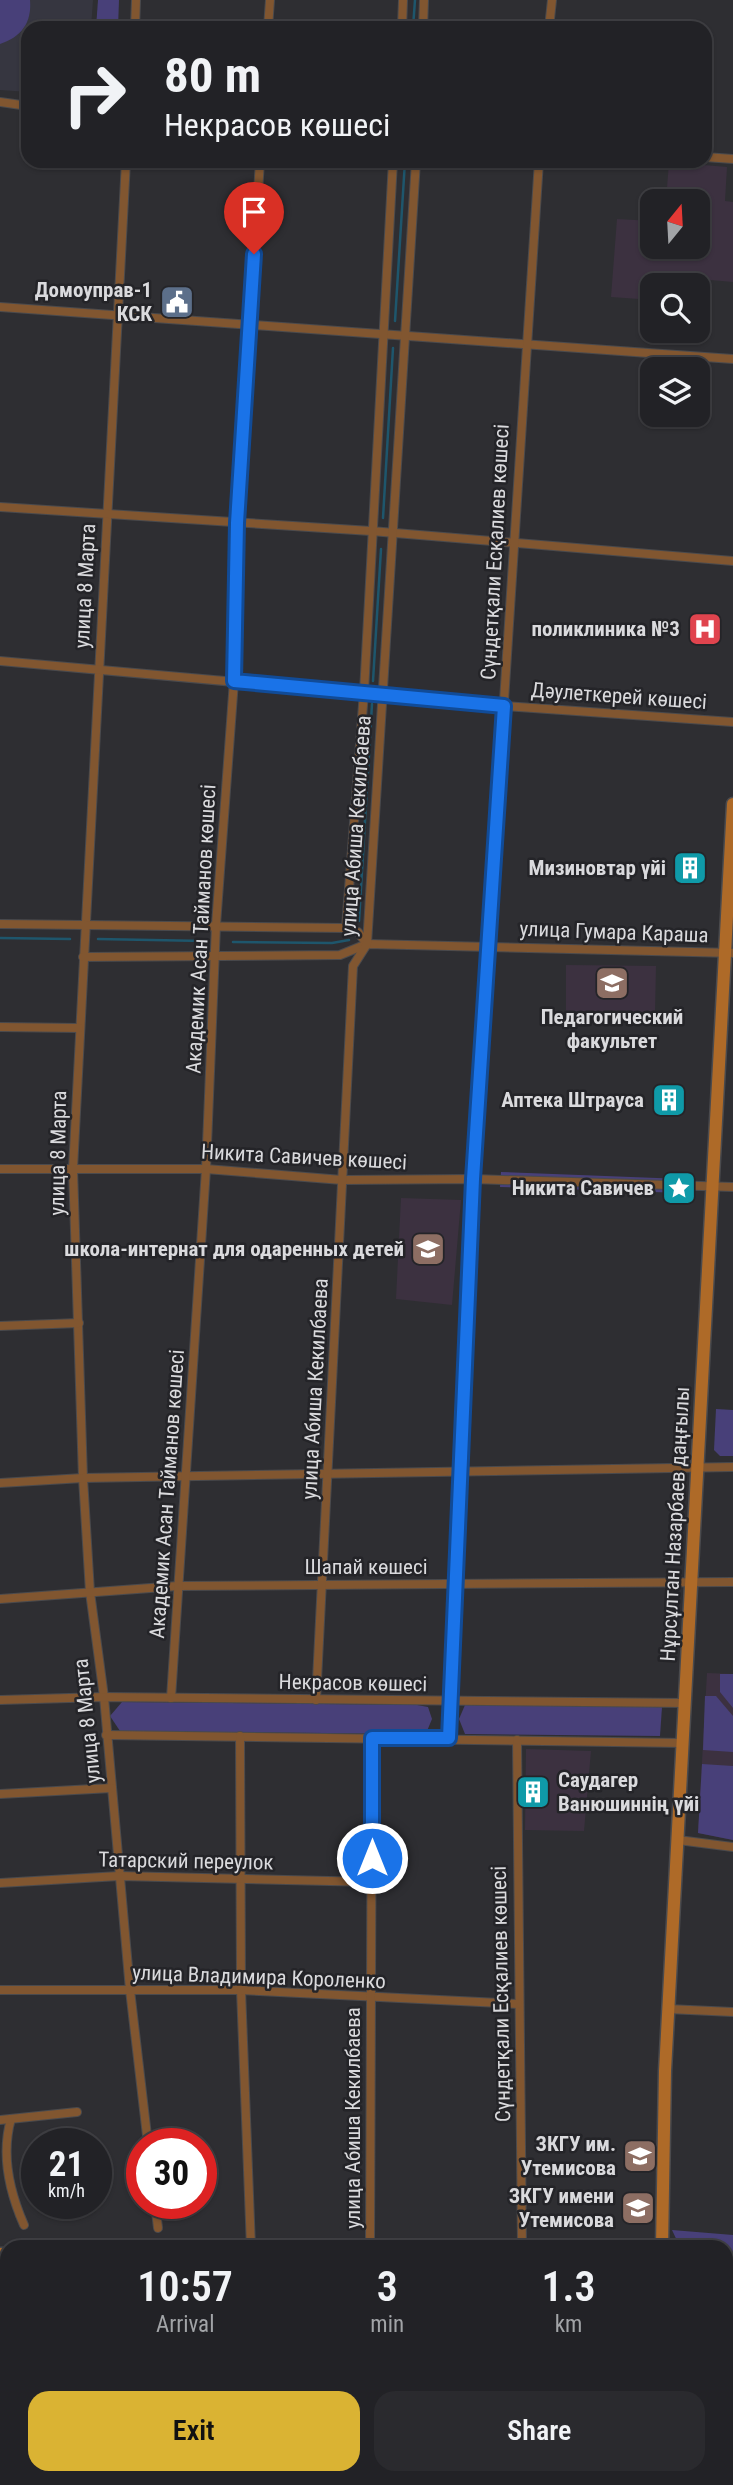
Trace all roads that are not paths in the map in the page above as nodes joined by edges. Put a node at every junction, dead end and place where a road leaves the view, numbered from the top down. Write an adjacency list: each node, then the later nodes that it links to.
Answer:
1 (136, 0): 6 (street)
2 (270, 0): 7 (street)
3 (403, 0): 8 (street)
4 (424, 0): 9 (street)
5 (552, 0): 10 (street)
6 (135, 21)
7 (268, 21)
8 (402, 21)
9 (423, 21)
10 (550, 21)
11 (0, 102): 12 (street)
12 (21, 105)
13 (712, 158): 14 (street)
14 (733, 159)
15 (127, 168): 21 (street, улица 8 Марта)
16 (260, 168): 22 (street, Академик Асан Тайманов көшесі)
17 (393, 168): 23 (street, улица Абиша Кекилбаева)
18 (416, 168): 24 (street, улица Абиша Кекилбаева)
19 (539, 168): 25 (street, Сүндетқали Есқалиев көшесі)
20 (0, 306): 21 (street)
21 (117, 316): 22 (street); 28 (street, улица 8 Марта)
22 (250, 324): 23 (street); 29 (street, Академик Асан Тайманов көшесі)
23 (384, 334): 24 (street); 30 (street, улица Абиша Кекилбаева)
24 (405, 337): 25 (street); 31 (street, улица Абиша Кекилбаева)
25 (526, 345): 26 (street); 32 (street, Сүндетқали Есқалиев көшесі)
26 (733, 359)
27 (0, 507): 28 (street)
28 (106, 514): 29 (street); 35 (street, улица 8 Марта)
29 (237, 523): 30 (street); 36 (street, Академик Асан Тайманов көшесі)
30 (371, 531): 31 (street); 37 (street, улица Абиша Кекилбаева)
31 (395, 535): 32 (street); 38 (street, улица Абиша Кекилбаева)
32 (513, 544): 33 (street); 39 (street, Сүндетқали Есқалиев көшесі)
33 (733, 561)
34 (0, 661): 35 (street, Дәулеткерей көшесі)
35 (99, 669): 36 (street, Дәулеткерей көшесі); 44 (street, улица 8 Марта)
36 (234, 681): 37 (street, Дәулеткерей көшесі); 43 (street, Академик Асан Тайманов көшесі)
37 (364, 692): 38 (street, Дәулеткерей көшесі); 45 (street, улица Абиша Кекилбаева)
38 (383, 693): 39 (street, Дәулеткерей көшесі); 46 (street, улица Абиша Кекилбаева)
39 (504, 706): 40 (street, Дәулеткерей көшесі); 47 (street, Сүндетқали Есқалиев көшесі)
40 (733, 722)
41 (733, 804): 48 (main road, Нұрсұлтан Назарбаев даңғылы)
42 (0, 924): 44 (street)
43 (216, 925): 44 (street); 45 (street); 49 (street, Академик Асан Тайманов көшесі)
44 (85, 926): 50 (street, улица 8 Марта)
45 (346, 928): 46 (street)
46 (367, 944): 47 (street, улица Гумара Караша); 49 (street, улица Гумара Караша); 57 (street, улица Абиша Кекилбаева)
47 (489, 946): 48 (street, улица Гумара Караша); 56 (street, Сүндетқали Есқалиев көшесі)
48 (729, 953): 58 (main road, Нұрсұлтан Назарбаев даңғылы)
49 (215, 956): 50 (street, улица Гумара Караша); 54 (street, Академик Асан Тайманов көшесі)
50 (83, 957): 52 (street, улица 8 Марта)
51 (0, 1027): 52 (street)
52 (79, 1028): 55 (street, улица 8 Марта)
53 (0, 1169): 55 (street, Никита Савичев көшесі)
54 (206, 1169): 55 (street, Никита Савичев көшесі); 57 (street, Никита Савичев көшесі); 67 (street, Академик Асан Тайманов көшесі)
55 (73, 1170): 60 (street, улица 8 Марта)
56 (473, 1179): 57 (street, Никита Савичев көшесі); 58 (street, Никита Савичев көшесі); 64 (street, Сүндетқали Есқалиев көшесі)
57 (342, 1180): 65 (street, улица Абиша Кекилбаева)
58 (708, 1187): 59 (street, Никита Савичев көшесі); 63 (main road, Нұрсұлтан Назарбаев даңғылы)
59 (733, 1187)
60 (79, 1323): 61 (street); 66 (street, улица 8 Марта)
61 (0, 1326)
62 (733, 1466): 63 (street)
63 (696, 1467): 64 (street); 70 (main road, Нұрсұлтан Назарбаев даңғылы)
64 (459, 1471): 65 (street); 72 (street, Сүндетқали Есқалиев көшесі)
65 (329, 1475): 67 (street); 71 (street, улица Абиша Кекилбаева)
66 (83, 1478): 67 (street); 68 (street); 74 (street, улица 8 Марта)
67 (185, 1478): 73 (street, Академик Асан Тайманов көшесі)
68 (0, 1483)
69 (733, 1582): 70 (street, Шапай көшесі)
70 (690, 1583): 72 (street, Шапай көшесі); 81 (main road, Нұрсұлтан Назарбаев даңғылы)
71 (320, 1584): 72 (street, Шапай көшесі); 73 (street, Шапай көшесі); 79 (street, улица Абиша Кекилбаева)
72 (456, 1585): 80 (street, Сүндетқали Есқалиев көшесі)
73 (178, 1586): 74 (street, Шапай көшесі); 77 (street, Академик Асан Тайманов көшесі)
74 (90, 1592): 75 (street, Шапай көшесі); 76 (street, улица 8 Марта)
75 (0, 1599)
76 (104, 1697): 77 (street, Некрасов көшесі); 78 (street, Некрасов көшесі); 82 (street, улица 8 Марта)
77 (171, 1698): 79 (street, Некрасов көшесі)
78 (0, 1700)
79 (316, 1700): 80 (street, Некрасов көшесі)
80 (451, 1700): 81 (street, Некрасов көшесі); 85 (street, Сүндетқали Есқалиев көшесі)
81 (686, 1703): 87 (main road, Нұрсұлтан Назарбаев даңғылы)
82 (106, 1735): 83 (street); 88 (street, улица 8 Марта)
83 (240, 1737): 84 (street); 93 (street)
84 (372, 1738): 85 (street); 94 (street, улица Абиша Кекилбаева)
85 (449, 1738): 86 (street)
86 (517, 1740): 87 (street); 100 (street, Сүндетқали Есқалиев көшесі)
87 (684, 1743): 90 (main road, Нұрсұлтан Назарбаев даңғылы)
88 (111, 1788): 89 (street); 92 (street, улица 8 Марта)
89 (0, 1794)
90 (678, 1840): 91 (street); 101 (main road, Нұрсұлтан Назарбаев даңғылы)
91 (733, 1847)
92 (119, 1876): 93 (street, Татарский переулок); 95 (street, Татарский переулок); 97 (street, улица 8 Марта)
93 (240, 1878): 94 (street, Татарский переулок); 98 (street)
94 (372, 1882): 99 (street, улица Абиша Кекилбаева)
95 (0, 1883)
96 (0, 1990): 97 (street, улица Владимира Короленко)
97 (130, 1990): 98 (street, улица Владимира Короленко); 106 (street, улица 8 Марта)
98 (241, 1990): 99 (street, улица Владимира Короленко); 110 (street)
99 (372, 1997): 100 (street, улица Владимира Короленко); 111 (street, улица Абиша Кекилбаева)
100 (518, 2004): 112 (street, Сүндетқали Есқалиев көшесі)
101 (668, 2008): 102 (street); 113 (main road, Нұрсұлтан Назарбаев даңғылы)
102 (733, 2012)
103 (77, 2112): 104 (street)
104 (11, 2119): 105 (street); 108 (street)
105 (0, 2120)
106 (146, 2128)
107 (157, 2219): 109 (street)
108 (24, 2225)
109 (158, 2228)
110 (251, 2240)
111 (370, 2240)
112 (522, 2240)
113 (662, 2240)

